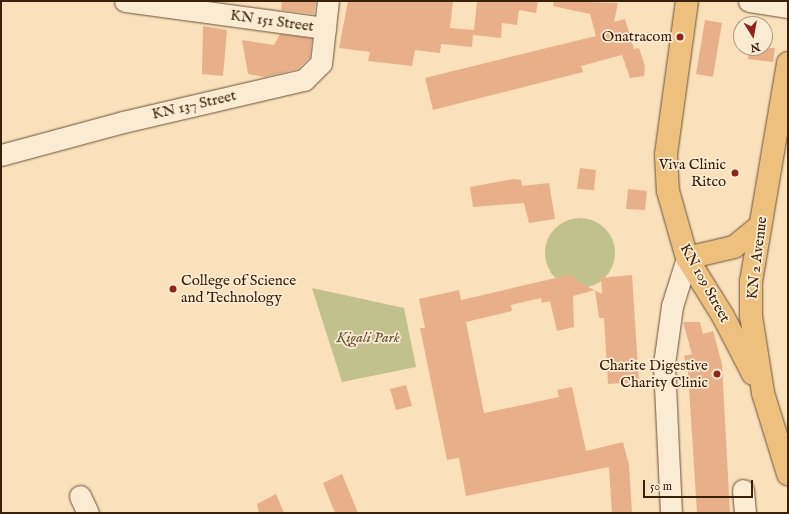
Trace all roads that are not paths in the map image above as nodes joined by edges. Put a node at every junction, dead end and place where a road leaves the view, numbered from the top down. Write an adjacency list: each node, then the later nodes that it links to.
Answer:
1 (125, 1): 6 (street, KN 151 Street)
2 (328, 1): 6 (street, KN 137 Street)
3 (687, 1): 10 (main road, KN 109 Street)
4 (749, 1): 5 (street)
5 (788, 7)
6 (325, 28): 8 (street, KN 137 Street)
7 (788, 63): 9 (main road, KN 2 Avenue)
8 (1, 155)
9 (759, 227): 10 (main road); 11 (main road, KN 2 Avenue)
10 (687, 258): 11 (main road, KN 109 Street); 14 (street)
11 (762, 393): 12 (main road, KN 2 Avenue)
12 (788, 474)
13 (743, 490): 15 (street)
14 (671, 513)
15 (745, 513)

